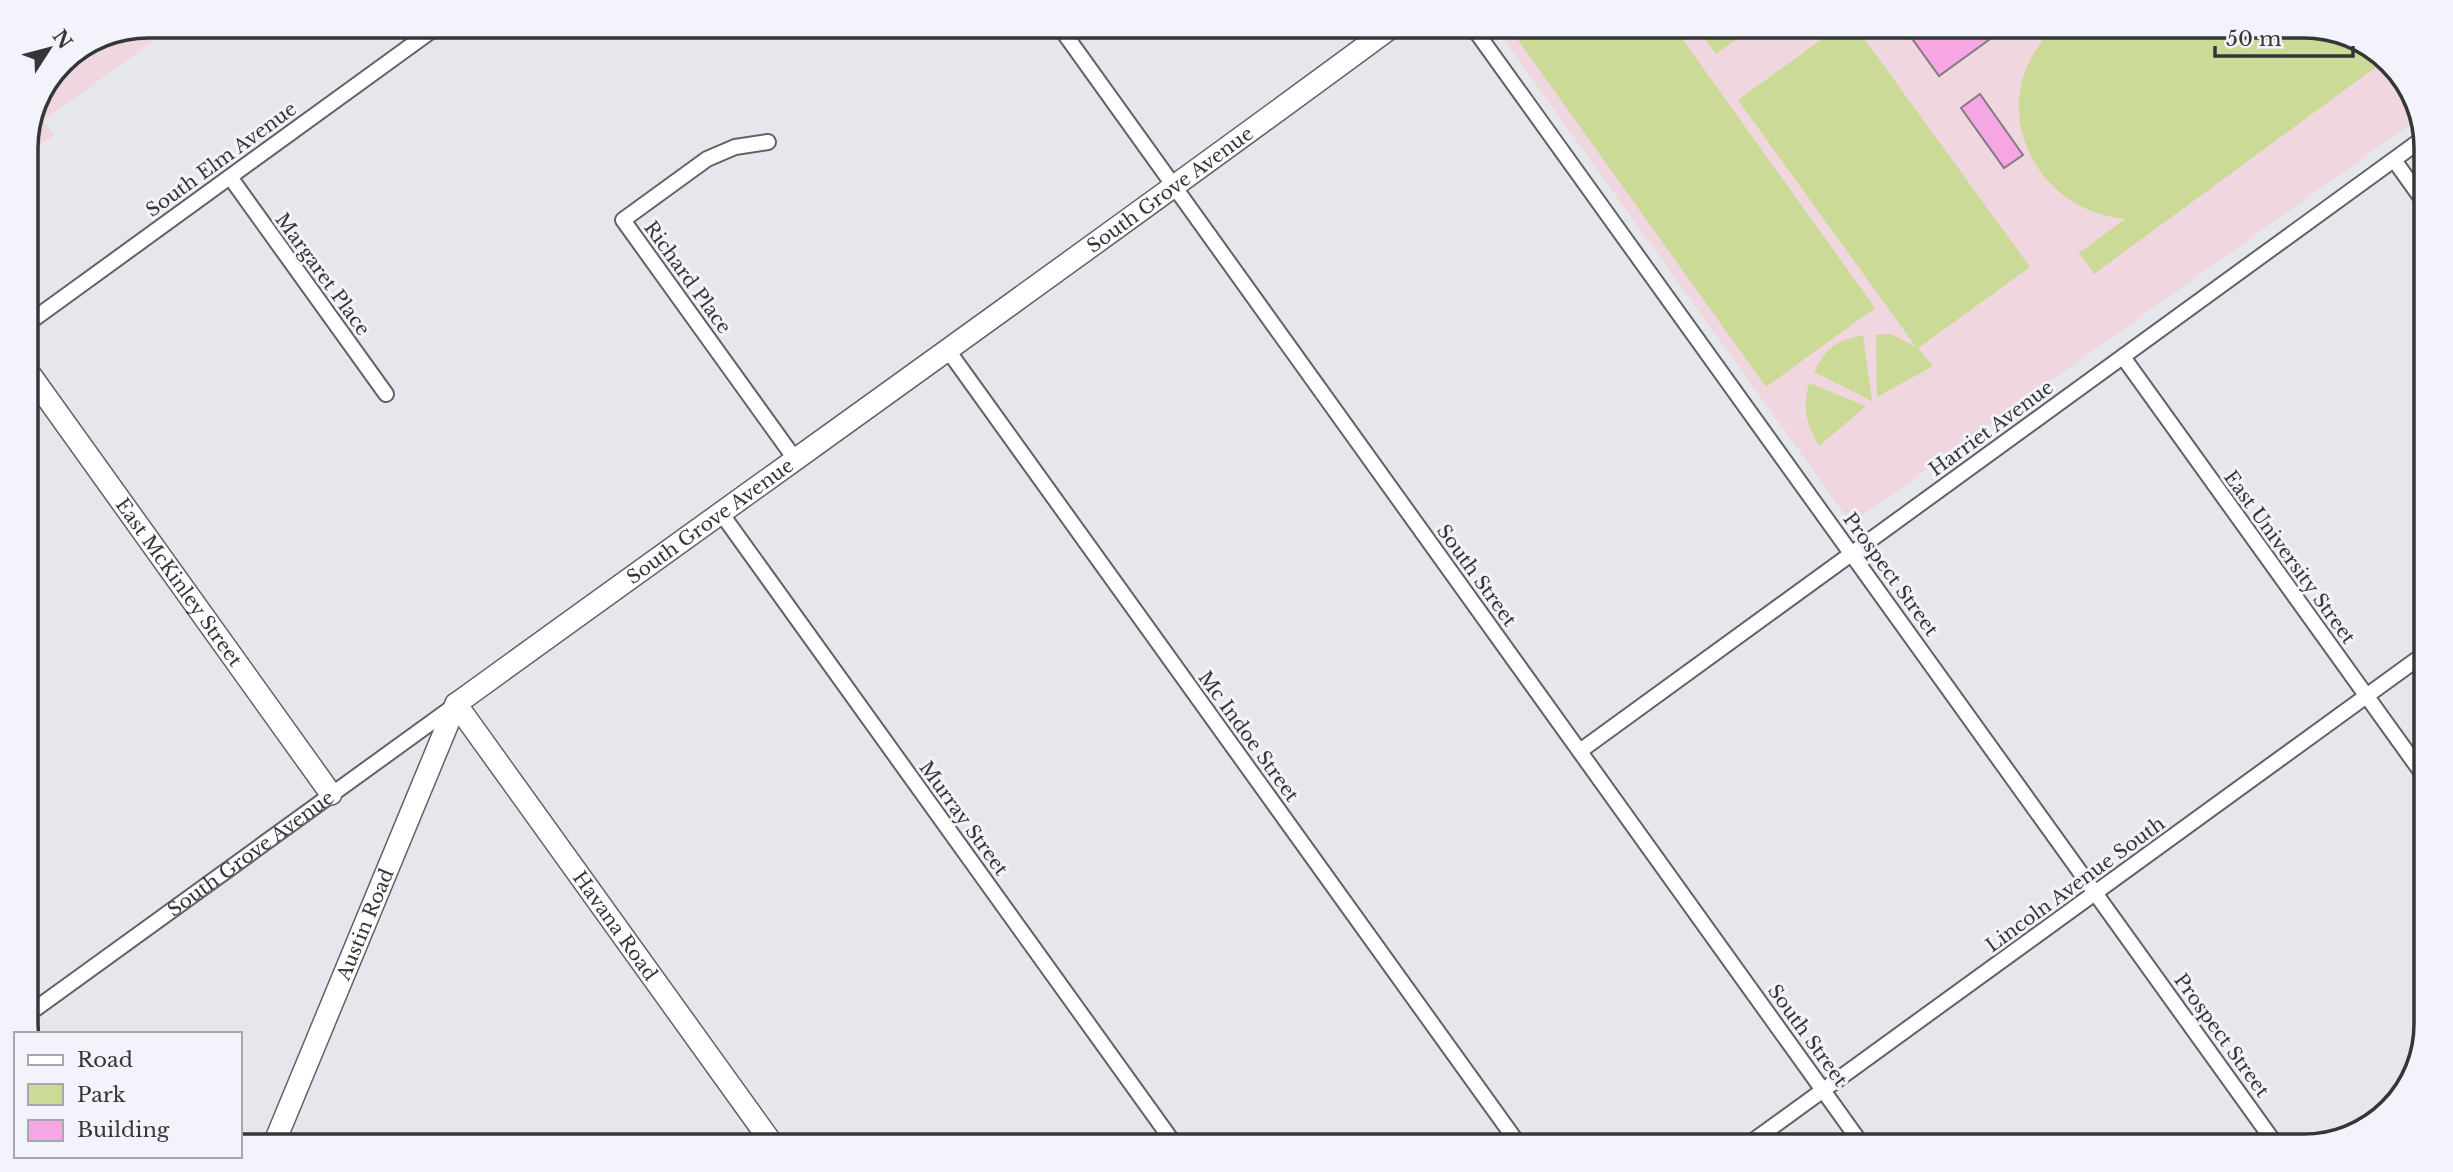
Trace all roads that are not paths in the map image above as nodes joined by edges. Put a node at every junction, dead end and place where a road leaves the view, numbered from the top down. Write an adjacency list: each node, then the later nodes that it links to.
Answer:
1 (421, 39): 8 (street, South Elm Avenue)
2 (1068, 39): 9 (street, South Street)
3 (1375, 39): 9 (street, South Grove Avenue)
4 (1481, 39): 18 (street, Prospect Street)
5 (768, 142): 16 (street, Richard Place)
6 (2414, 146): 7 (street, Harriet Avenue)
7 (2394, 160): 10 (street); 13 (street, Harriet Avenue)
8 (230, 177): 11 (street, South Elm Avenue); 15 (street, Margaret Place)
9 (1175, 187): 12 (street, South Grove Avenue); 22 (street, South Street)
10 (2414, 188)
11 (39, 315)
12 (947, 349): 16 (street, South Grove Avenue); 31 (street, Mc Indoe Street)
13 (2123, 357): 18 (street, Harriet Avenue); 20 (street, East University Street)
14 (39, 388): 24 (street, East McKinley Street)
15 (386, 394)
16 (795, 459): 17 (street, South Grove Avenue)
17 (721, 513): 21 (street, South Grove Avenue); 30 (street, Murray Street)
18 (1852, 553): 22 (street, Harriet Avenue); 25 (street, Prospect Street)
19 (2414, 661): 20 (street, Lincoln Avenue South)
20 (2367, 696): 23 (street, East University Street); 25 (street, Lincoln Avenue South)
21 (456, 704): 24 (street, South Grove Avenue); 28 (street, Austin Road); 29 (street, Havana Road)
22 (1580, 751): 27 (street, South Street)
23 (2414, 762)
24 (331, 794): 26 (street, South Grove Avenue)
25 (2096, 892): 27 (street, Lincoln Avenue South); 34 (street, Prospect Street)
26 (39, 1006)
27 (1823, 1090): 32 (street, Lincoln Avenue South); 33 (street, South Street)
28 (278, 1134)
29 (765, 1134)
30 (1167, 1134)
31 (1511, 1134)
32 (1762, 1134)
33 (1854, 1134)
34 (2268, 1134)

